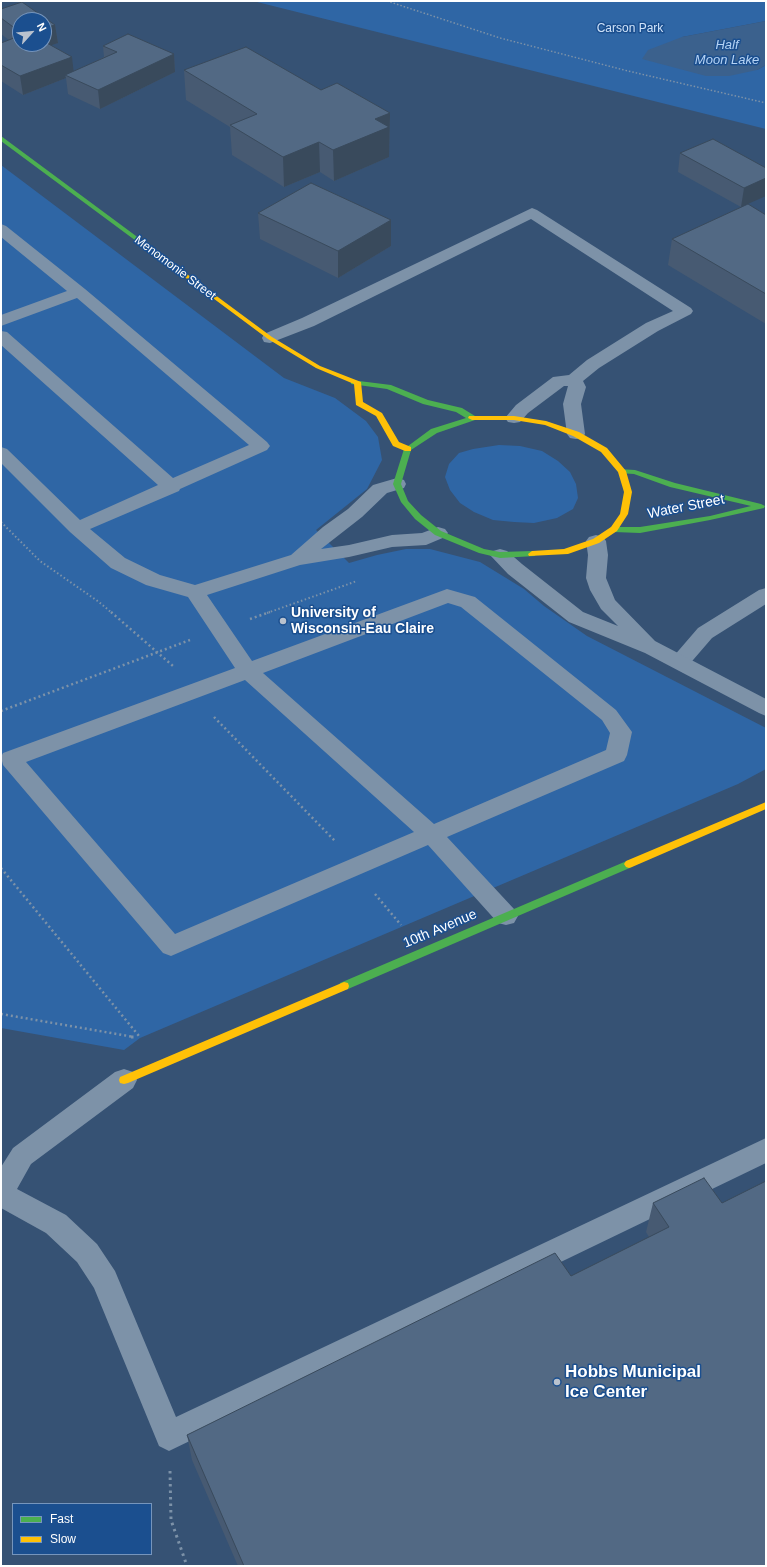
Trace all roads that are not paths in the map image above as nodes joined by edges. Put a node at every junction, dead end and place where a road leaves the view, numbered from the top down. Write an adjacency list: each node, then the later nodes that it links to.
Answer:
1 (1, 138): 6 (main road, Menomonie Street)
2 (1, 229): 3 (street)
3 (79, 292): 4 (street); 16 (street)
4 (1, 321)
5 (1, 336): 16 (street)
6 (270, 338): 7 (street); 8 (main road, Menomonie Street)
7 (574, 380): 10 (street); 11 (street)
8 (358, 384): 9 (main road, Menomonie Street); 12 (main road)
9 (472, 418): 10 (main road); 12 (main road)
10 (514, 418): 11 (main road)
11 (576, 434): 14 (main road)
12 (408, 449): 15 (main road)
13 (1, 453): 18 (street)
14 (622, 471): 17 (main road, Water Street); 19 (main road)
15 (397, 484): 20 (main road); 23 (street)
16 (172, 487): 18 (street)
17 (764, 506): 19 (main road, Water Street)
18 (78, 528): 24 (street)
19 (614, 529): 21 (main road)
20 (438, 533): 22 (main road); 23 (street)
21 (596, 541): 22 (main road); 26 (street)
22 (500, 555): 26 (street)
23 (298, 559): 24 (street)
24 (195, 592): 28 (street)
25 (766, 595): 27 (street)
26 (652, 648): 27 (street)
27 (680, 662): 29 (street)
28 (247, 670): 31 (street); 31 (street); 31 (street)
29 (766, 708)
30 (766, 805): 32 (main road, 10th Avenue)
31 (432, 834): 32 (street)
32 (506, 916): 33 (main road, 10th Avenue)
33 (124, 1080): 35 (street)
34 (766, 1150): 36 (street)
35 (1, 1191)
36 (1, 1194)

